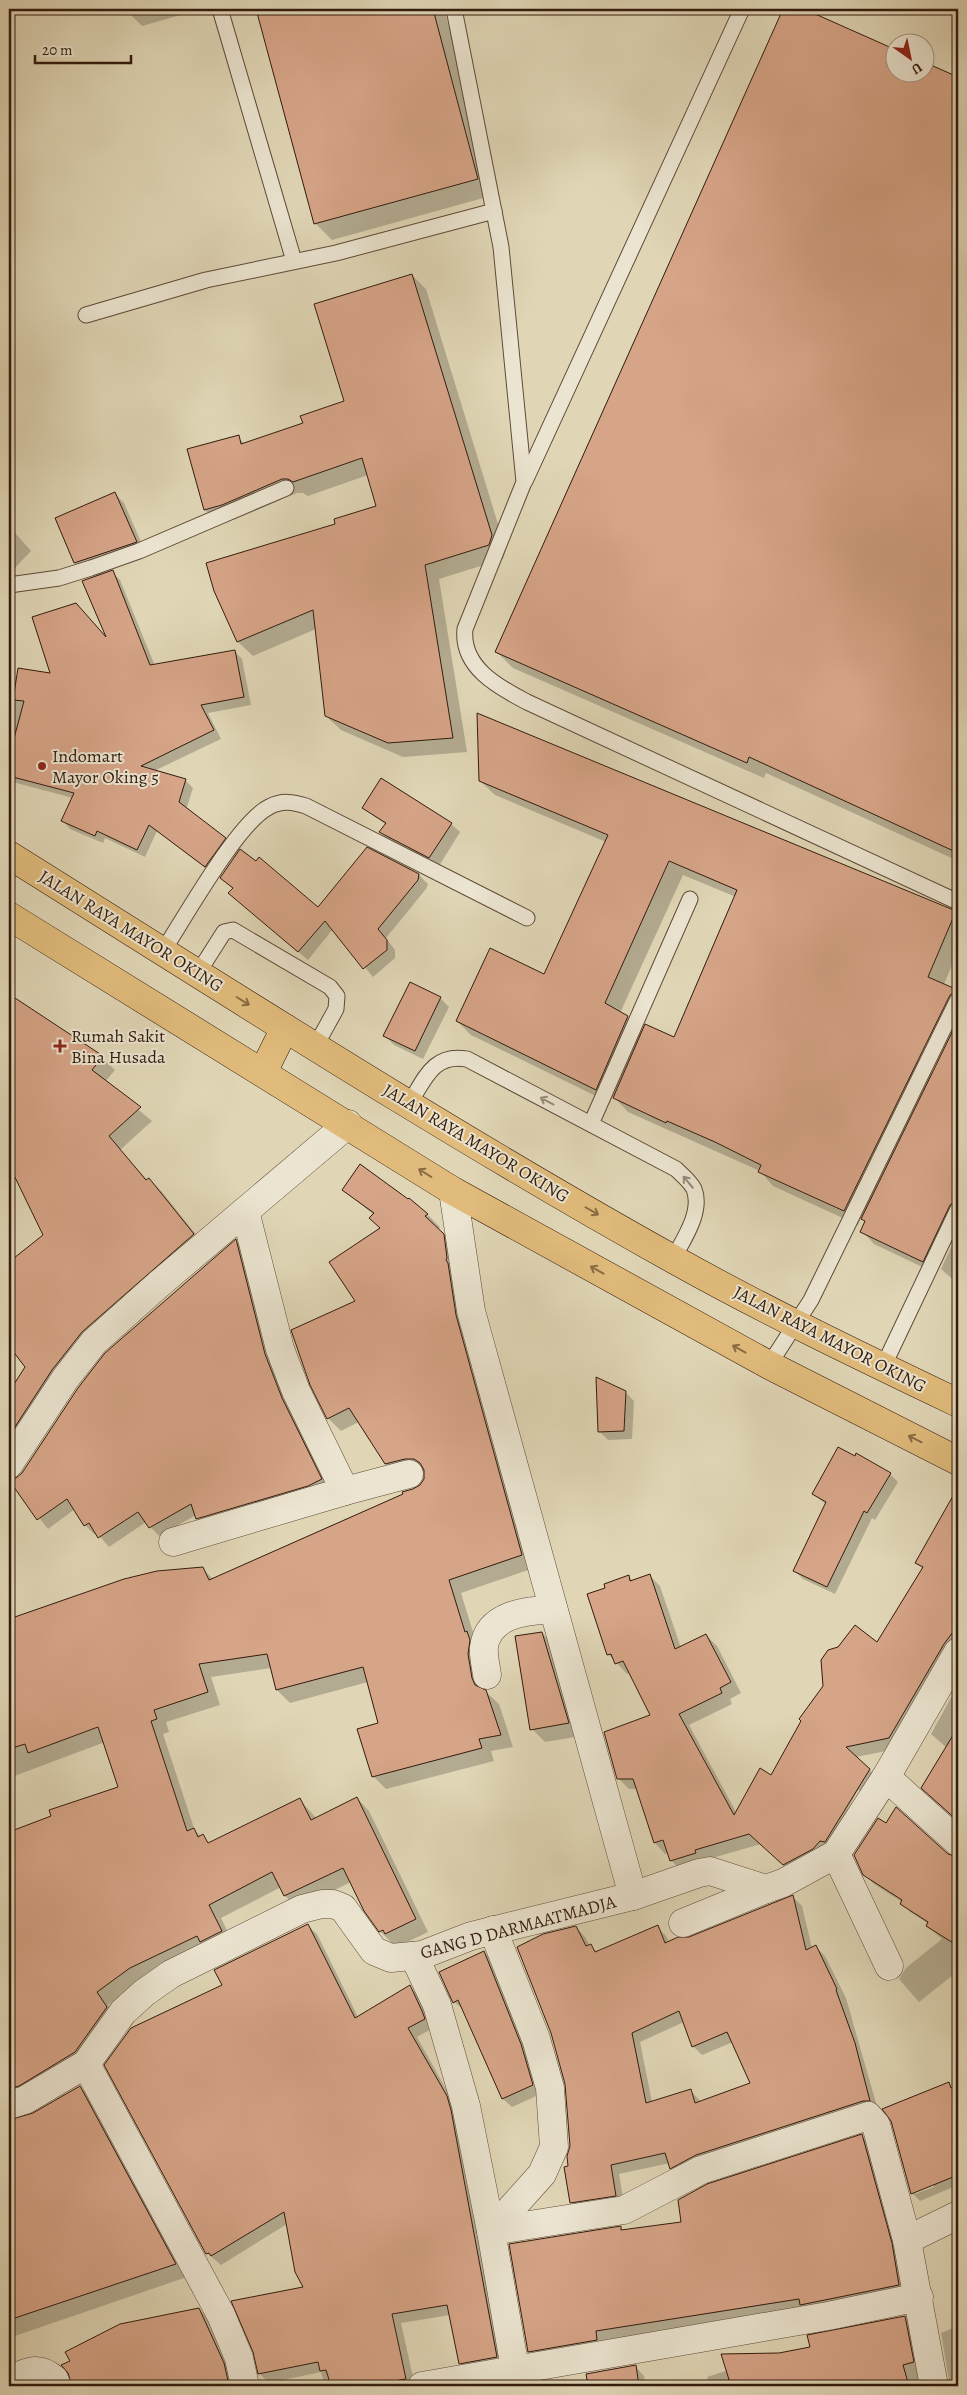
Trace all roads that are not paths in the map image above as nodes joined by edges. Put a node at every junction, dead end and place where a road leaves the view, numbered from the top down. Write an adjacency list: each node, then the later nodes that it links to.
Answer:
1 (220, 9): 5 (lane)
2 (454, 9): 4 (lane)
3 (742, 9): 7 (lane)
4 (494, 211): 5 (lane); 7 (lane)
5 (294, 262): 6 (lane)
6 (86, 315)
7 (524, 482): 12 (lane)
8 (286, 488): 9 (lane)
9 (9, 587)
10 (9, 855): 15 (main road, JALAN RAYA MAYOR OKING)
11 (690, 900): 23 (lane)
12 (958, 902)
13 (9, 916): 20 (main road)
14 (527, 918): 15 (lane)
15 (163, 951): 16 (main road, JALAN RAYA MAYOR OKING)
16 (198, 973): 18 (main road, JALAN RAYA MAYOR OKING, one-way to 18); 19 (lane)
17 (958, 999): 28 (lane)
18 (285, 1028): 19 (main road, JALAN RAYA MAYOR OKING); 20 (main road)
19 (315, 1047): 21 (main road, JALAN RAYA MAYOR OKING)
20 (263, 1072): 22 (main road)
21 (409, 1104): 23 (lane, one-way to 21); 27 (main road, JALAN RAYA MAYOR OKING, one-way to 27)
22 (348, 1124): 24 (main road, one-way to 22); 26 (street)
23 (591, 1124): 27 (lane, one-way to 23)
24 (453, 1191): 29 (main road, one-way to 24); 37 (street)
25 (958, 1209): 30 (lane)
26 (245, 1211): 33 (street); 35 (street)
27 (673, 1259): 28 (main road, JALAN RAYA MAYOR OKING)
28 (797, 1325): 29 (lane); 30 (main road, JALAN RAYA MAYOR OKING)
29 (769, 1365): 32 (main road, one-way to 29)
30 (883, 1367): 31 (main road, JALAN RAYA MAYOR OKING)
31 (958, 1404)
32 (958, 1462)
33 (9, 1464)
34 (409, 1474): 35 (street)
35 (345, 1490): 36 (street)
36 (173, 1542)
37 (552, 1610): 39 (street); 44 (street)
38 (958, 1652): 40 (street)
39 (487, 1674)
40 (886, 1777): 41 (street); 42 (street)
41 (958, 1842)
42 (836, 1854): 43 (street); 48 (street)
43 (766, 1889): 44 (street, GANG D DARMAATMADJA); 45 (street)
44 (633, 1896): 46 (street, GANG D DARMAATMADJA)
45 (682, 1923)
46 (493, 1930): 47 (street, GANG D DARMAATMADJA); 52 (street)
47 (414, 1956): 49 (street, GANG D DARMAATMADJA); 52 (street)
48 (889, 1966)
49 (86, 2064): 50 (street, GANG D DARMAATMADJA); 58 (street)
50 (9, 2105)
51 (958, 2215): 53 (street)
52 (491, 2231): 53 (street); 55 (street)
53 (907, 2240): 54 (street)
54 (919, 2297): 55 (street); 60 (street)
55 (517, 2378): 59 (street)
56 (9, 2380): 57 (street)
57 (57, 2386)
58 (245, 2386)
59 (422, 2386)
60 (934, 2386)

